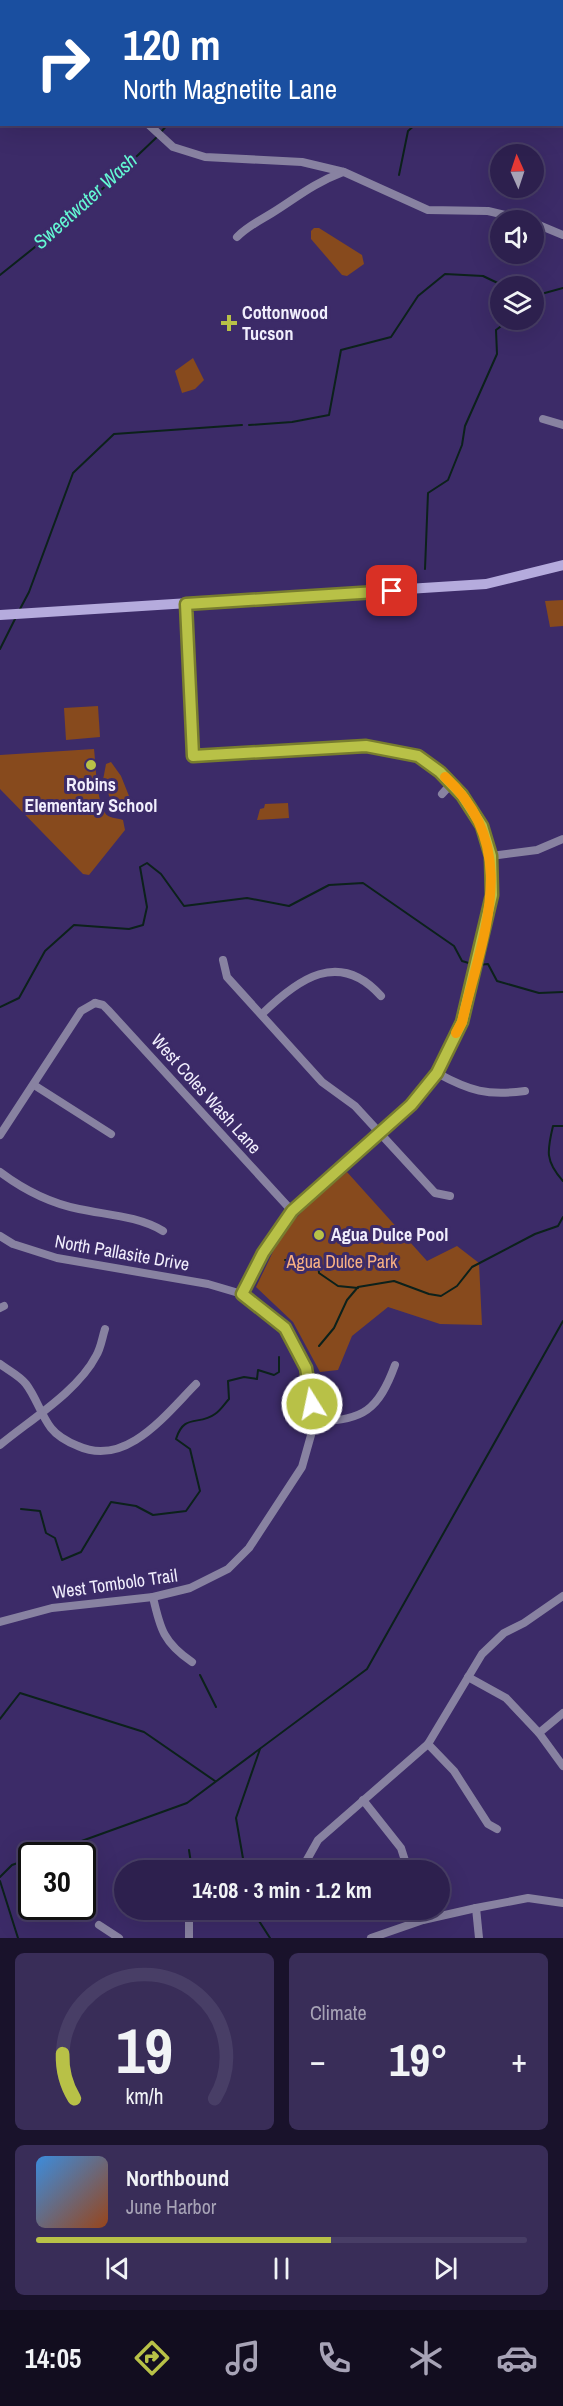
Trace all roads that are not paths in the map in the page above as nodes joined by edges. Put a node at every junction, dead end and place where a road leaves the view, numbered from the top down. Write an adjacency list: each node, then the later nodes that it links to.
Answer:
1 (149, 126): 2 (street)
2 (344, 172): 3 (street); 6 (street)
3 (490, 211)
4 (544, 227): 5 (street)
5 (563, 235)
6 (237, 237)
7 (543, 419): 8 (street)
8 (563, 425)
9 (563, 565): 10 (street)
10 (186, 604): 11 (street); 12 (street)
11 (0, 615)
12 (452, 783): 13 (street); 15 (street)
13 (442, 794)
14 (563, 839): 15 (street)
15 (491, 856): 19 (street)
16 (223, 960): 18 (street)
17 (381, 996): 18 (street)
18 (262, 1014): 22 (street)
19 (437, 1073): 21 (street); 22 (street)
20 (34, 1085): 23 (street); 24 (street); 27 (street, West Coles Wash Lane)
21 (525, 1091)
22 (380, 1132): 26 (street); 27 (street)
23 (111, 1134)
24 (0, 1135)
25 (0, 1172): 28 (street)
26 (450, 1196)
27 (292, 1211): 30 (street)
28 (163, 1231)
29 (0, 1236): 30 (street, North Pallasite Drive)
30 (242, 1294): 36 (street, West Tombolo Trail)
31 (105, 1329): 35 (street)
32 (0, 1364): 35 (street)
33 (395, 1365): 36 (street)
34 (196, 1384): 35 (street)
35 (43, 1412): 37 (street)
36 (315, 1421): 39 (street, West Tombolo Trail)
37 (0, 1445)
38 (563, 1596): 42 (street)
39 (153, 1597): 40 (street, West Tombolo Trail); 41 (street)
40 (0, 1622)
41 (192, 1662)
42 (468, 1677): 44 (street); 45 (street)
43 (563, 1713): 44 (street)
44 (539, 1733): 46 (street)
45 (429, 1744): 47 (street); 48 (street)
46 (563, 1766)
47 (363, 1800): 49 (street); 50 (street)
48 (497, 1829)
49 (307, 1860)
50 (405, 1860)
51 (563, 1904): 52 (street)
52 (476, 1908): 53 (street); 60 (street)
53 (450, 1914)
54 (189, 1920): 58 (street)
55 (423, 1920): 59 (street)
56 (99, 1925): 57 (street)
57 (119, 1938)
58 (189, 1938)
59 (371, 1938)
60 (479, 1938)

